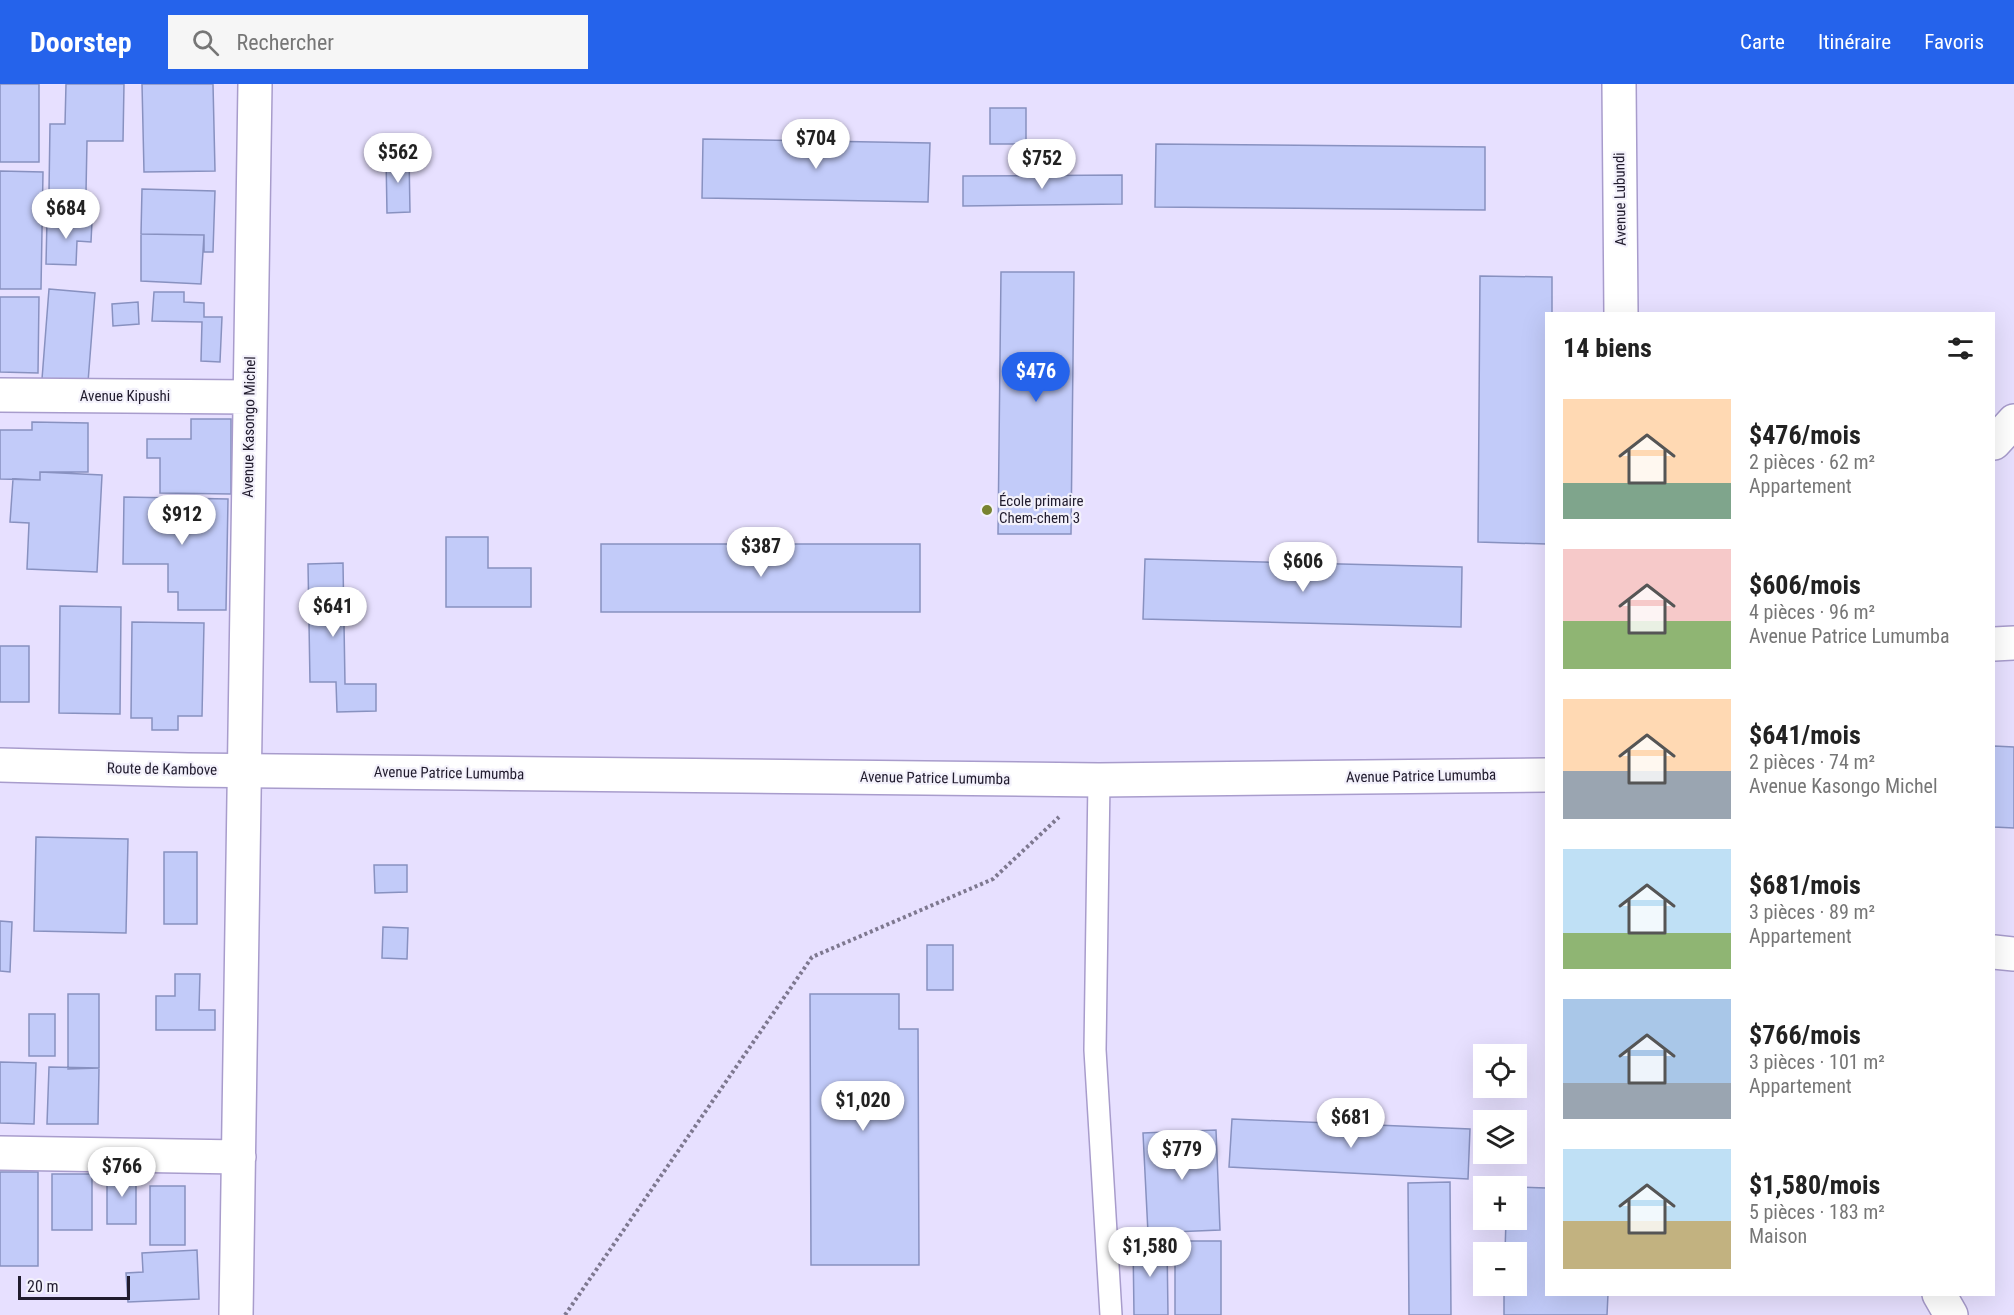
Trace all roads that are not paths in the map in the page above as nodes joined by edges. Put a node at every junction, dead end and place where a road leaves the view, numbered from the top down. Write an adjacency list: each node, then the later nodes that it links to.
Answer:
1 (255, 84): 5 (street, Avenue Kasongo Michel)
2 (1619, 84): 3 (street, Avenue Lubundi)
3 (1621, 312)
4 (0, 395): 5 (street, Avenue Kipushi)
5 (250, 397): 11 (street, Avenue Kasongo Michel)
6 (2014, 421): 7 (street)
7 (1995, 442)
8 (1995, 644): 9 (street)
9 (2014, 644)
10 (0, 765): 11 (street, Route de Kambove)
11 (244, 770): 12 (street, Route de Kambove); 18 (street, Avenue Kasongo Michel)
12 (324, 771): 14 (street, Avenue Patrice Lumumba)
13 (1545, 775): 14 (street, Avenue Patrice Lumumba)
14 (1099, 780): 21 (lane)
15 (1995, 952): 16 (street)
16 (2014, 954)
17 (0, 1153): 18 (street)
18 (239, 1157): 20 (street, Avenue Kasongo Michel)
19 (1940, 1296): 22 (street)
20 (236, 1315)
21 (1112, 1315)
22 (1951, 1315)

